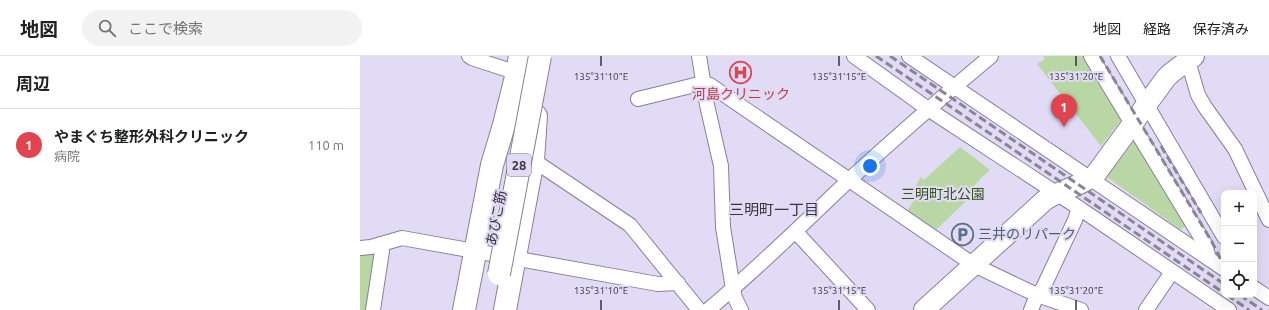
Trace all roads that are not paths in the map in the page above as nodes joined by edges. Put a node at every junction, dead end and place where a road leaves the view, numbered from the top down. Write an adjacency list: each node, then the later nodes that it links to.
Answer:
1 (469, 56): 11 (street)
2 (540, 56): 36 (main road, あびこ筋 / 28, bridge)
3 (546, 56): 14 (main road)
4 (699, 56): 12 (street)
5 (854, 56): 17 (street)
6 (909, 56): 13 (street)
7 (991, 56): 13 (street)
8 (1091, 56): 18 (street)
9 (1118, 56): 16 (street)
10 (1190, 58): 16 (street); 23 (street)
11 (521, 62): 14 (street); 30 (main road); 36 (main road, あびこ筋 / 28)
12 (703, 83): 15 (street); 21 (street); 38 (street)
13 (954, 87): 17 (street); 20 (street)
14 (539, 90): 19 (main road)
15 (638, 99)
16 (1147, 104): 18 (street); 27 (street)
17 (928, 108): 21 (street); 22 (street)
18 (1133, 124): 20 (street); 32 (street)
19 (533, 160): 31 (main road); 37 (street)
20 (1089, 179): 22 (street); 32 (street)
21 (849, 181): 26 (street); 33 (street)
22 (1056, 193): 24 (street); 33 (street)
23 (1267, 200): 25 (street)
24 (1079, 208): 35 (street); 40 (street)
25 (1269, 220)
26 (796, 232): 38 (street); 50 (street)
27 (1221, 232)
28 (381, 244): 29 (street); 30 (street); 42 (street)
29 (360, 248)
30 (475, 251): 31 (street); 43 (main road)
31 (515, 258): 37 (street); 46 (main road)
32 (1209, 259): 34 (street)
33 (974, 265): 40 (street); 51 (street)
34 (1221, 267)
35 (1172, 272): 54 (street); 55 (street)
36 (492, 273): 44 (main road, あびこ筋 / 28); 45 (main road, あびこ筋 / 28)
37 (678, 283): 47 (street)
38 (733, 289): 48 (street); 49 (street)
39 (1257, 290): 41 (street)
40 (1037, 295): 52 (street); 53 (street)
41 (1269, 298)
42 (373, 310)
43 (464, 310)
44 (478, 310)
45 (492, 310)
46 (505, 310)
47 (700, 310)
48 (708, 310)
49 (741, 310)
50 (868, 310)
51 (924, 310)
52 (1031, 310)
53 (1081, 310)
54 (1146, 310)
55 (1229, 310)

